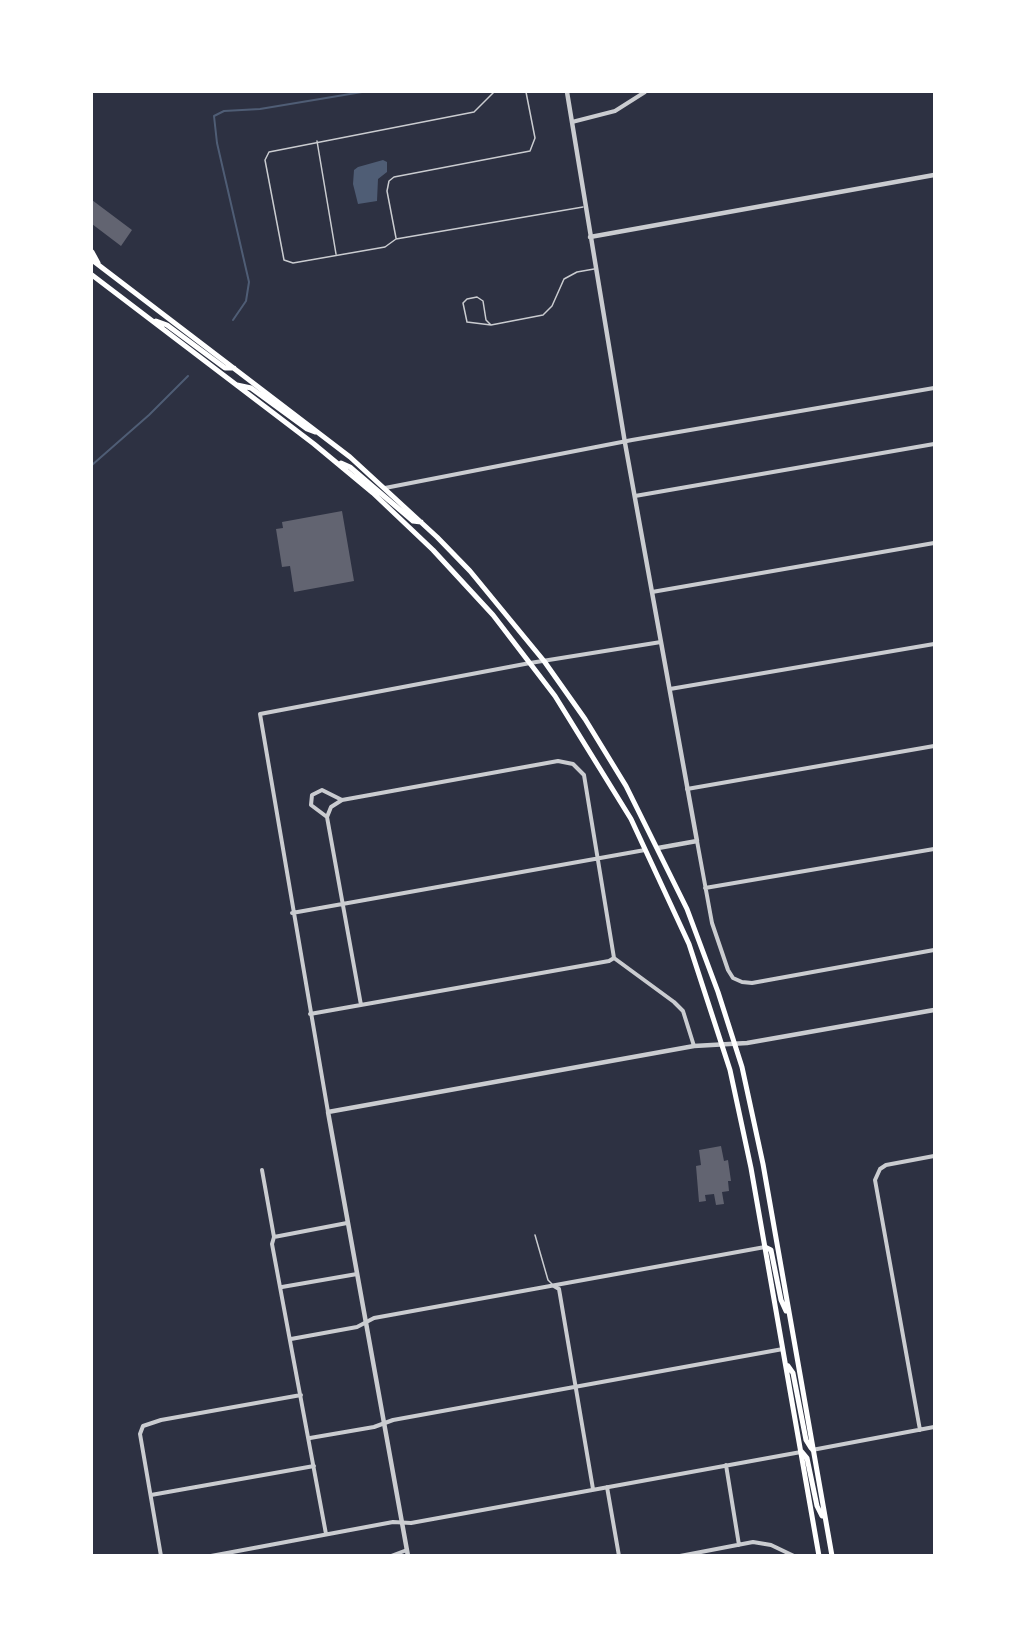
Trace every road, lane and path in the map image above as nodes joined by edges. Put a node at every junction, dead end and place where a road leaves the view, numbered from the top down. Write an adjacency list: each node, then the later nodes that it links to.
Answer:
1 (494, 92): 6 (lane)
2 (526, 92): 10 (lane)
3 (567, 92): 5 (street)
4 (645, 92): 5 (street)
5 (572, 122): 8 (street)
6 (317, 141): 12 (lane); 12 (lane)
7 (934, 175): 9 (street)
8 (585, 207): 9 (street); 10 (lane)
9 (590, 237): 15 (street)
10 (396, 239): 12 (lane)
11 (92, 252): 14 (main road)
12 (336, 255)
13 (92, 260): 14 (main road)
14 (101, 267): 19 (main road)
15 (596, 269): 18 (lane); 23 (street)
16 (92, 275): 17 (main road)
17 (147, 316): 19 (main road); 20 (main road)
18 (491, 325): 18 (lane)
19 (235, 368): 22 (main road)
20 (237, 385): 22 (main road); 25 (main road)
21 (934, 388): 23 (street)
22 (319, 434): 26 (main road)
23 (625, 443): 26 (street); 27 (street)
24 (934, 444): 27 (street)
25 (334, 460): 28 (main road); 34 (main road)
26 (385, 488): 28 (main road)
27 (635, 496): 30 (street)
28 (421, 522): 33 (main road)
29 (934, 543): 30 (street)
30 (652, 592): 31 (street)
31 (661, 642): 33 (street); 35 (street)
32 (934, 644): 35 (street)
33 (544, 661): 34 (street); 41 (main road)
34 (530, 663): 43 (main road); 47 (street)
35 (670, 689): 37 (street)
36 (934, 747): 37 (street)
37 (686, 789): 40 (street)
38 (342, 800): 39 (street); 39 (street); 44 (street)
39 (327, 817): 46 (street)
40 (697, 841): 41 (street); 45 (street)
41 (658, 848): 53 (main road)
42 (934, 849): 45 (street)
43 (646, 850): 44 (street); 54 (main road)
44 (598, 859): 46 (street); 49 (street)
45 (705, 888): 48 (street)
46 (342, 904): 47 (street); 50 (street)
47 (292, 914): 52 (street)
48 (934, 950)
49 (614, 957): 50 (street); 55 (street)
50 (361, 1005): 52 (street)
51 (934, 1010): 53 (street)
52 (310, 1014): 56 (street)
53 (735, 1043): 54 (street); 66 (main road)
54 (723, 1044): 55 (street); 62 (main road)
55 (694, 1046): 56 (street)
56 (328, 1112): 59 (street)
57 (934, 1156): 75 (street)
58 (262, 1170): 61 (street)
59 (347, 1222): 61 (street); 63 (street)
60 (535, 1235): 64 (lane)
61 (274, 1237): 65 (street)
62 (765, 1247): 64 (street); 66 (main road); 69 (main road)
63 (357, 1274): 65 (street); 67 (street)
64 (554, 1286): 67 (street); 71 (street)
65 (282, 1287): 68 (street)
66 (790, 1317): 77 (main road)
67 (366, 1323): 68 (street); 73 (street)
68 (291, 1339): 72 (street)
69 (784, 1349): 70 (main road); 71 (street)
70 (786, 1361): 77 (main road); 78 (main road)
71 (576, 1387): 73 (street); 82 (street)
72 (301, 1395): 76 (street); 83 (street)
73 (384, 1423): 76 (street); 84 (street)
74 (934, 1427): 75 (street)
75 (920, 1430): 77 (street)
76 (310, 1438): 80 (street)
77 (812, 1450): 85 (main road)
78 (802, 1452): 79 (street); 85 (main road); 89 (main road)
79 (726, 1465): 81 (street); 87 (street)
80 (314, 1466): 83 (street); 86 (street)
81 (607, 1487): 82 (street); 93 (street)
82 (593, 1489): 84 (street)
83 (151, 1495): 90 (street)
84 (402, 1523): 86 (street); 88 (street)
85 (826, 1523): 96 (main road)
86 (326, 1534): 91 (street)
87 (739, 1545): 94 (street); 95 (street)
88 (407, 1553): 92 (street)
89 (818, 1555)
90 (161, 1556)
91 (211, 1556)
92 (391, 1556)
93 (619, 1556)
94 (680, 1556)
95 (794, 1556)
96 (832, 1556)

